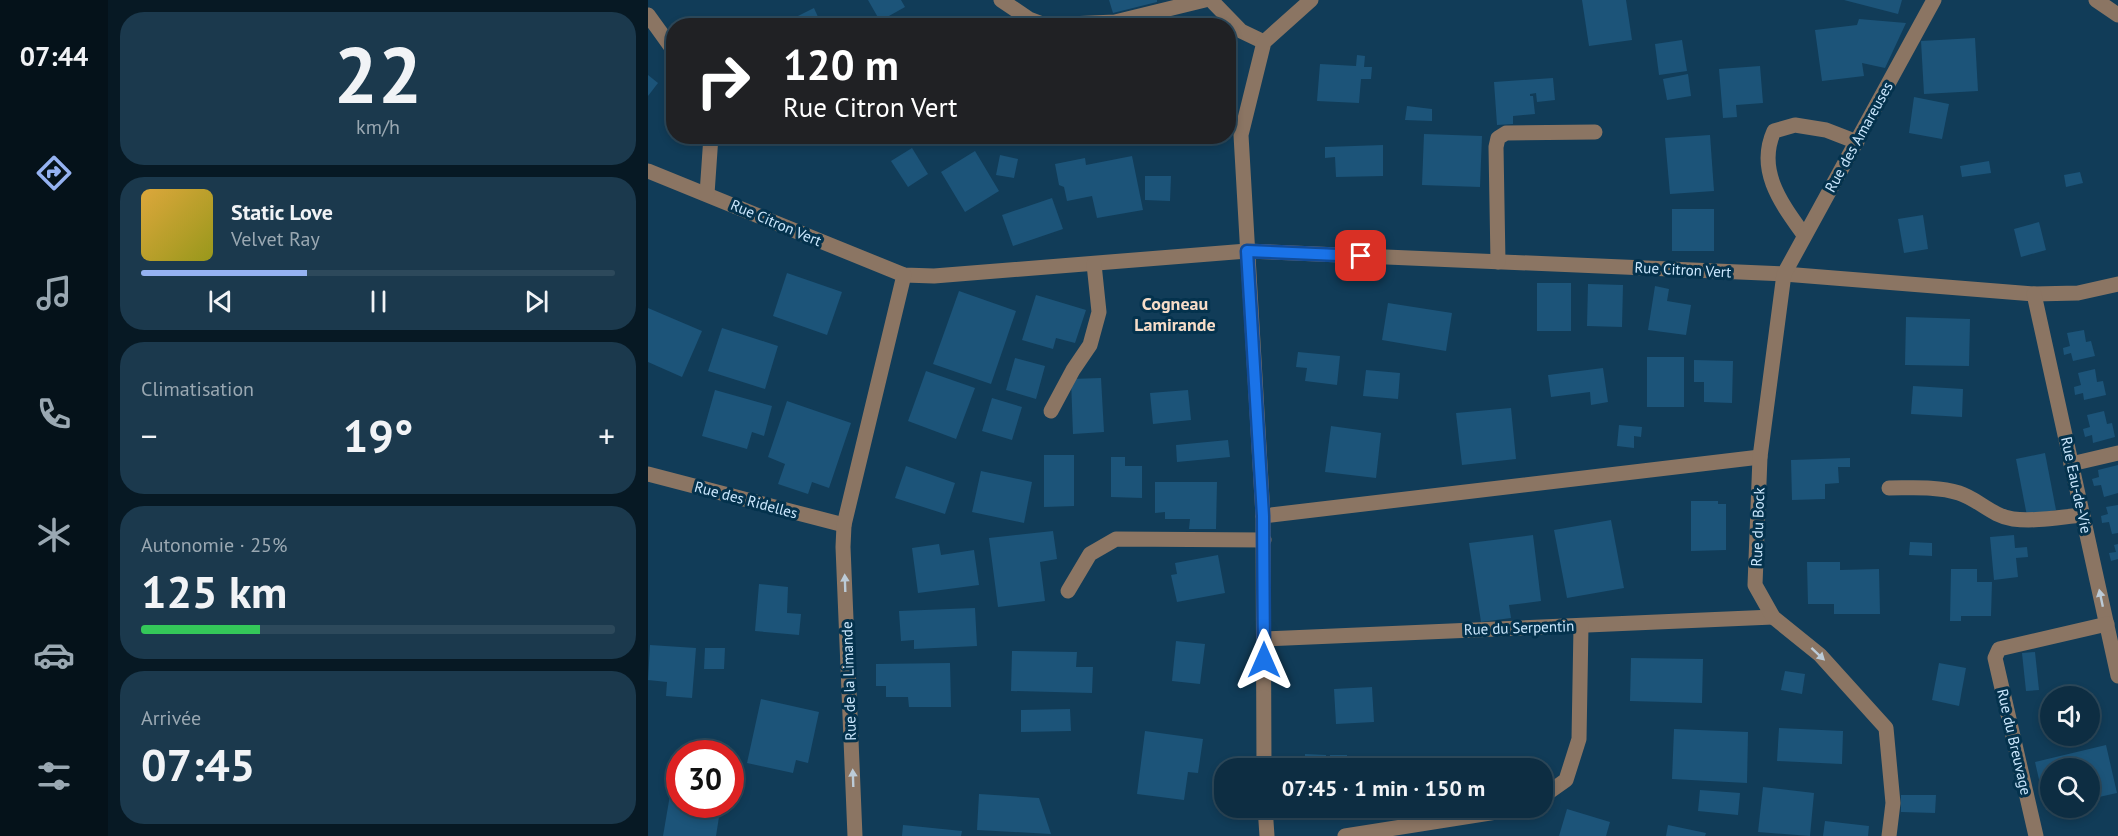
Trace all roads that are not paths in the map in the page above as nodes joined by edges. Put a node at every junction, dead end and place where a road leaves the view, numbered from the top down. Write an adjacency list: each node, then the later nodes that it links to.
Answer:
1 (1002, 0): 9 (street)
2 (1205, 0): 10 (street)
3 (1211, 0): 11 (street)
4 (1311, 0): 14 (street)
5 (1934, 0): 16 (street, Rue des Amareuses)
6 (2096, 0): 8 (street)
7 (648, 15): 13 (street)
8 (2118, 15)
9 (1028, 18)
10 (1131, 18)
11 (1228, 18)
12 (1236, 26): 14 (street)
13 (666, 40)
14 (1264, 42): 21 (street)
15 (1595, 132): 22 (street)
16 (1857, 142): 20 (street, Rue des Amareuses); 20 (street)
17 (710, 144): 19 (street)
18 (648, 171): 19 (street, Rue Citron Vert)
19 (707, 194): 25 (street, Rue Citron Vert)
20 (1804, 235): 24 (street, Rue des Amareuses)
21 (1247, 251): 22 (street, Rue Citron Vert); 23 (street, Rue Citron Vert); 35 (street)
22 (1498, 262): 24 (street, Rue Citron Vert)
23 (1094, 264): 25 (street, Rue Citron Vert); 28 (street)
24 (1784, 274): 27 (street, Rue Citron Vert); 30 (street, Rue du Bock)
25 (904, 275): 36 (street, Rue de la Limande)
26 (2118, 284): 27 (street, Rue Citron Vert)
27 (2034, 294): 31 (street, Rue Eau-de-Vie)
28 (1051, 411)
29 (2118, 453): 31 (street)
30 (1760, 457): 35 (street); 39 (street, Rue du Bock)
31 (2071, 464): 34 (street, Rue Eau-de-Vie)
32 (648, 474): 36 (street, Rue des Ridelles)
33 (1889, 488): 34 (street)
34 (2083, 515): 40 (street, Rue Eau-de-Vie, one-way to 34)
35 (1263, 516): 37 (street)
36 (844, 525): 48 (street, Rue de la Limande, one-way to 36)
37 (1264, 540): 38 (street); 42 (street)
38 (1068, 591)
39 (1773, 617): 41 (street, Rue du Serpentin); 51 (street, Rue du Bock, one-way to 51)
40 (2107, 624): 43 (street, Rue Eau-de-Vie); 52 (street, Rue du Breuvage)
41 (1581, 626): 42 (street, Rue du Serpentin); 45 (street)
42 (1265, 639): 44 (street)
43 (2118, 676)
44 (1264, 758)
45 (1553, 789)
46 (1266, 818): 49 (street)
47 (1459, 818): 50 (street)
48 (855, 836)
49 (1267, 836)
50 (1345, 836)
51 (1889, 836)
52 (2036, 836)

